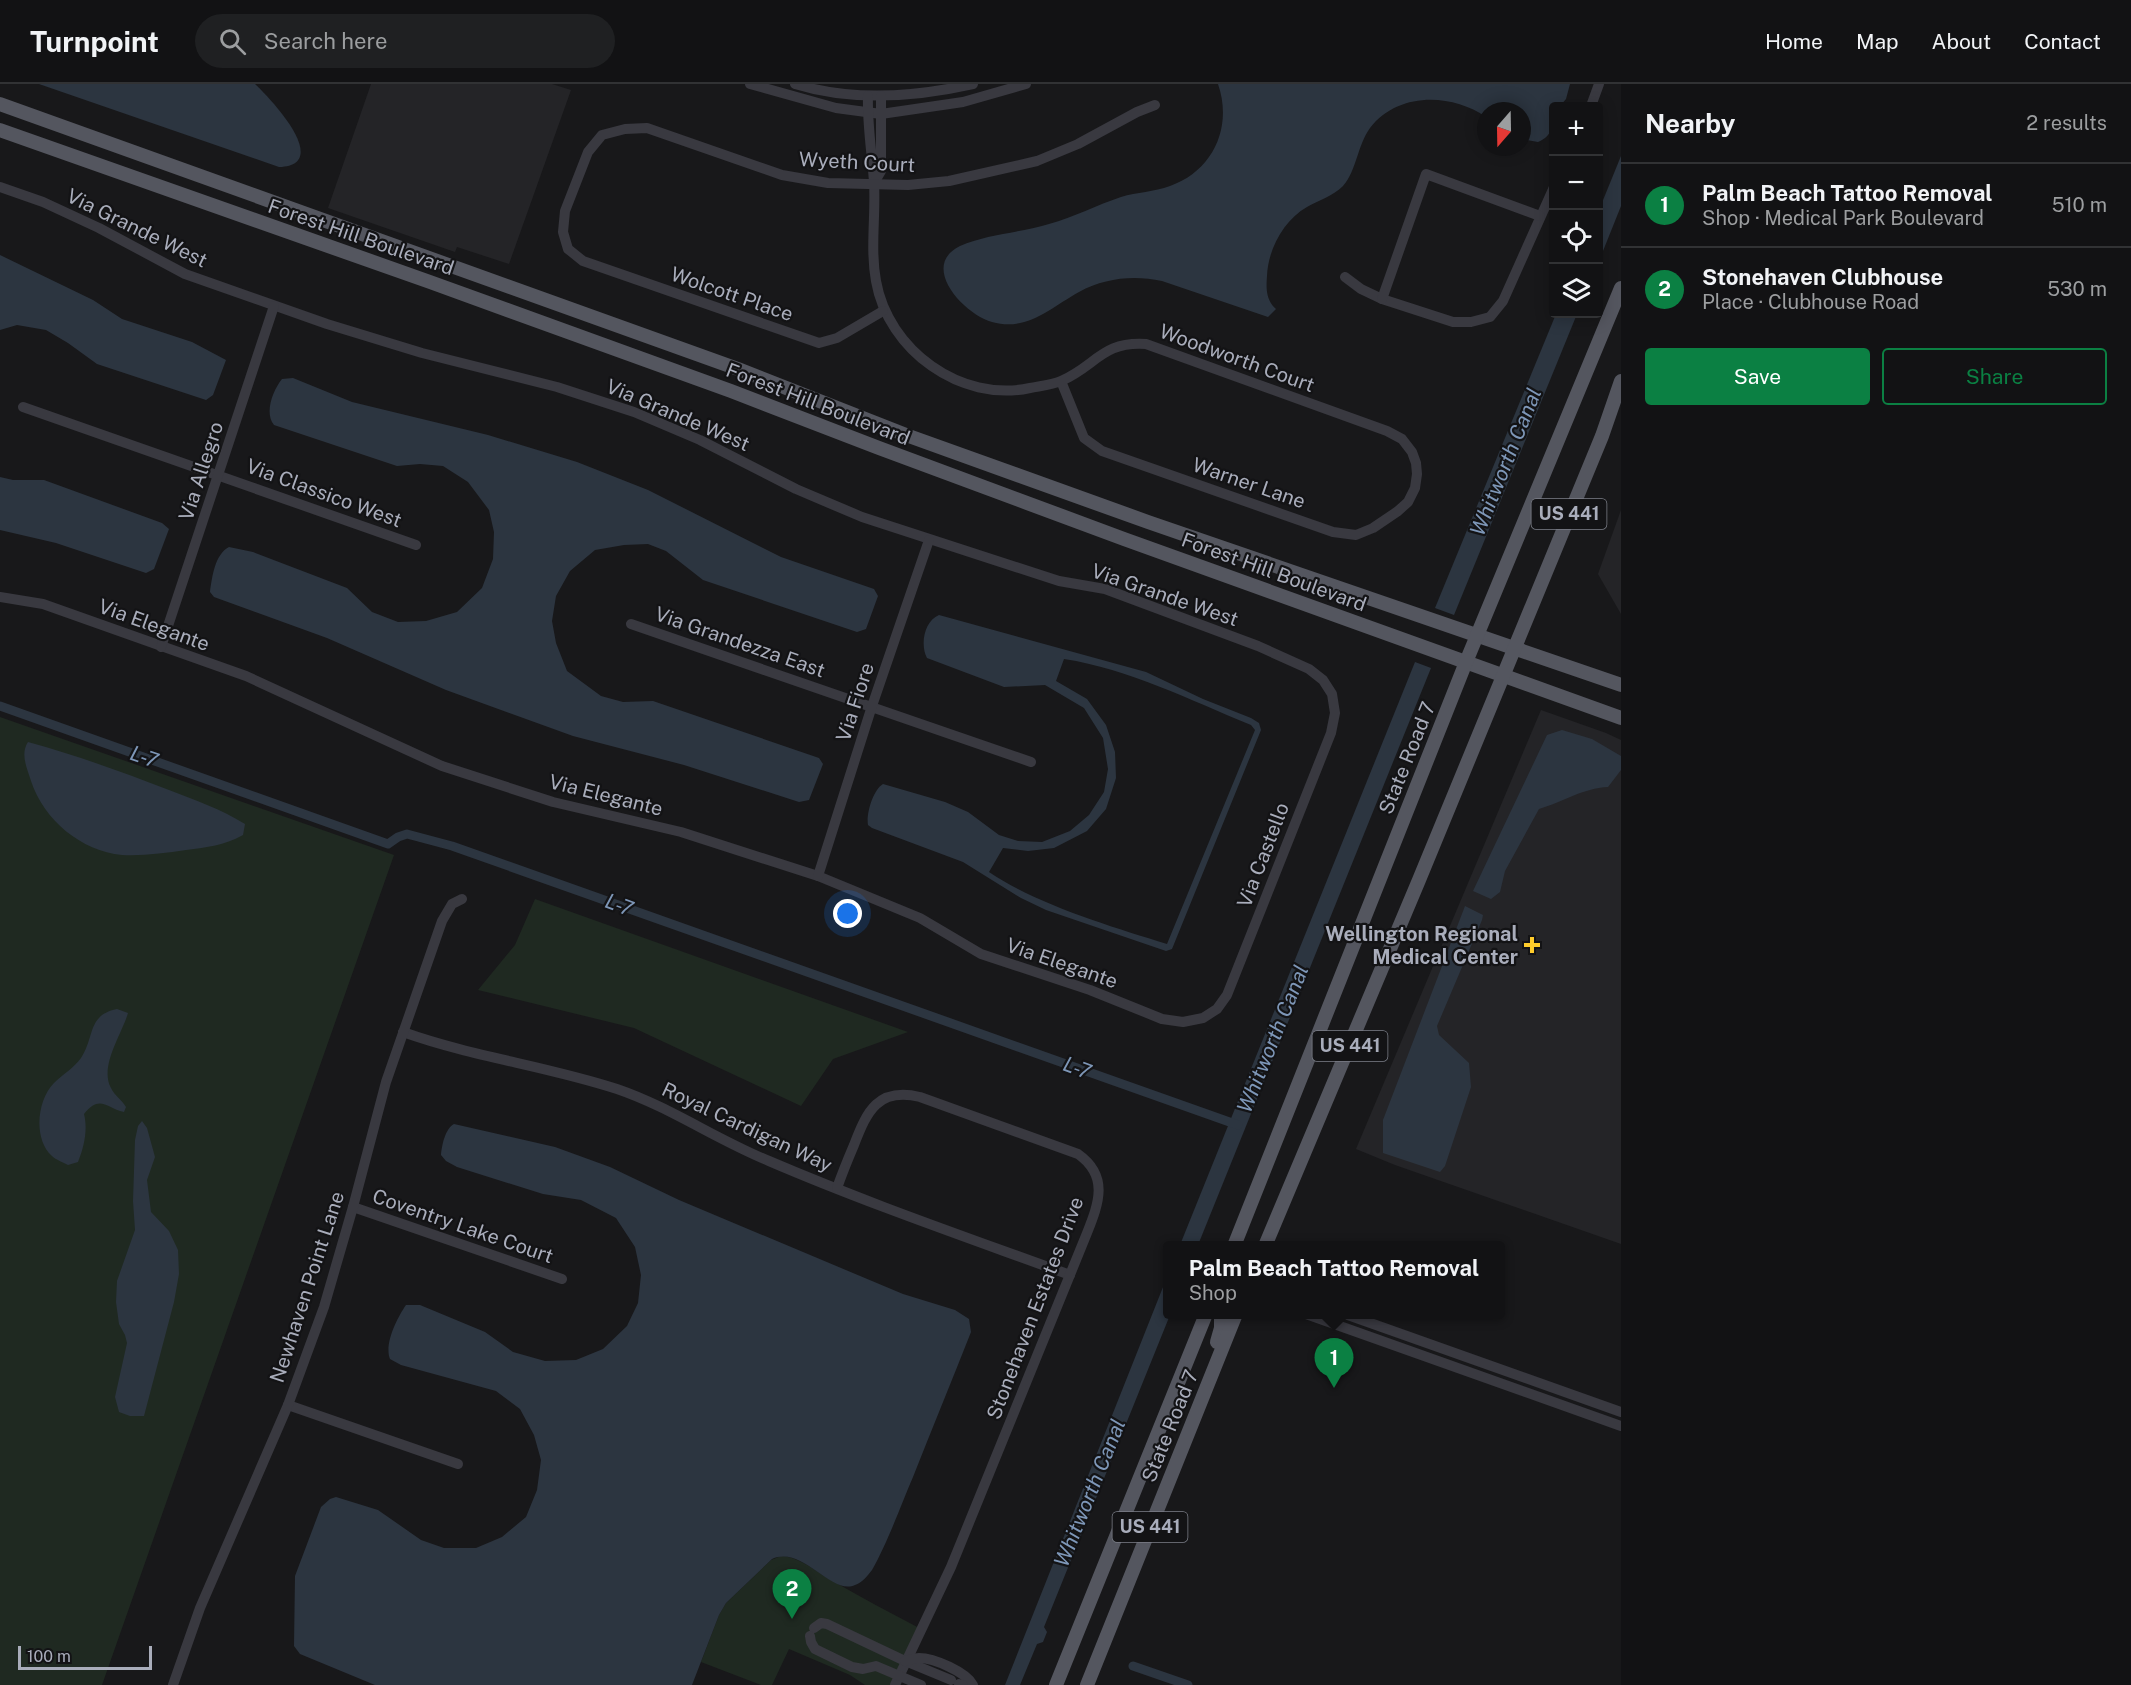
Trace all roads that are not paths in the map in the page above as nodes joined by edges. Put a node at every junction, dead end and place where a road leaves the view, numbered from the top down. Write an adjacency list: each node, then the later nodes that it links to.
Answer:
1 (750, 84): 11 (street)
2 (795, 84): 6 (street)
3 (973, 84): 7 (street)
4 (1026, 84): 12 (street)
5 (1599, 84): 8 (street)
6 (868, 96): 7 (street); 11 (street, Woodworth Court)
7 (881, 96): 12 (street, Woodworth Court)
8 (1592, 102)
9 (0, 104): 33 (main road, Forest Hill Boulevard)
10 (1155, 105): 14 (street, Wyeth Court)
11 (868, 112): 12 (street); 14 (street, Woodworth Court)
12 (881, 114): 14 (street, Woodworth Court)
13 (0, 130): 36 (main road, Forest Hill Boulevard)
14 (874, 184): 18 (street, Wyeth Court); 23 (street, Woodworth Court)
15 (0, 187): 22 (street, Via Grande West)
16 (1549, 197): 17 (street)
17 (1540, 216): 21 (street); 21 (street)
18 (568, 249): 23 (street, Wolcott Place)
19 (1345, 277): 21 (street)
20 (1621, 288): 33 (main road, State Road 7 / US 441)
21 (1382, 299)
22 (274, 306): 28 (street, Via Allegro); 29 (street, Via Grande West)
23 (883, 311): 24 (street, Woodworth Court)
24 (1061, 381): 27 (street, Woodworth Court); 27 (street, Warner Lane)
25 (1621, 381): 35 (main road, US 441)
26 (23, 406): 28 (street, Via Classico West)
27 (1413, 452)
28 (219, 474): 30 (street, Via Classico West); 34 (street, Via Allegro)
29 (929, 540): 39 (street, Via Grande West); 40 (street, Via Fiore)
30 (416, 545)
31 (0, 597): 34 (street, Via Elegante)
32 (631, 624): 40 (street, Via Grandezza East)
33 (1477, 636): 35 (main road, Forest Hill Boulevard); 36 (main road, State Road 7 / US 441)
34 (160, 647): 43 (street, Via Elegante)
35 (1514, 647): 37 (main road, US 441); 38 (main road, Forest Hill Boulevard)
36 (1466, 662): 37 (main road, Forest Hill Boulevard); 49 (main road, State Road 7 / US 441)
37 (1502, 676): 41 (main road, Forest Hill Boulevard); 52 (main road, US 441)
38 (1621, 685)
39 (1332, 694): 45 (street, Via Castello)
40 (872, 706): 42 (street, Via Grandezza East); 43 (street, Via Fiore)
41 (1621, 718)
42 (1031, 762)
43 (818, 876): 45 (street, Via Elegante)
44 (462, 899): 46 (street, Newhaven Point Lane)
45 (1203, 1018)
46 (403, 1032): 47 (street, Royal Cardigan Way); 48 (street, Newhaven Point Lane)
47 (837, 1188): 53 (street, Royal Cardigan Way); 53 (street, Stonehaven Estates Drive)
48 (353, 1207): 54 (street, Coventry Lake Court); 60 (street, Newhaven Point Lane)
49 (1248, 1210): 50 (main road, State Road 7 / US 441); 51 (main road)
50 (1235, 1241)
51 (1240, 1241)
52 (1267, 1241)
53 (1070, 1275): 67 (street, Stonehaven Estates Drive)
54 (562, 1279)
55 (1204, 1319): 65 (main road, State Road 7 / US 441)
56 (1221, 1319): 61 (main road)
57 (1234, 1319): 61 (main road, State Road 7 / US 441)
58 (1321, 1319): 63 (street)
59 (1359, 1319): 62 (street)
60 (288, 1405): 64 (street); 72 (street, Newhaven Point Lane)
61 (1200, 1405): 77 (main road, State Road 7 / US 441)
62 (1621, 1412)
63 (1621, 1426)
64 (458, 1464)
65 (1079, 1629): 75 (main road, State Road 7 / US 441); 76 (main road)
66 (883, 1651): 67 (street); 68 (street); 68 (street)
67 (905, 1661): 69 (street); 70 (street, Stonehaven Estates Drive)
68 (876, 1666): 70 (street)
69 (938, 1675): 71 (street); 74 (street)
70 (897, 1680): 73 (street)
71 (958, 1683)
72 (173, 1685)
73 (921, 1685)
74 (973, 1685)
75 (1056, 1685)
76 (1066, 1685)
77 (1087, 1685)

